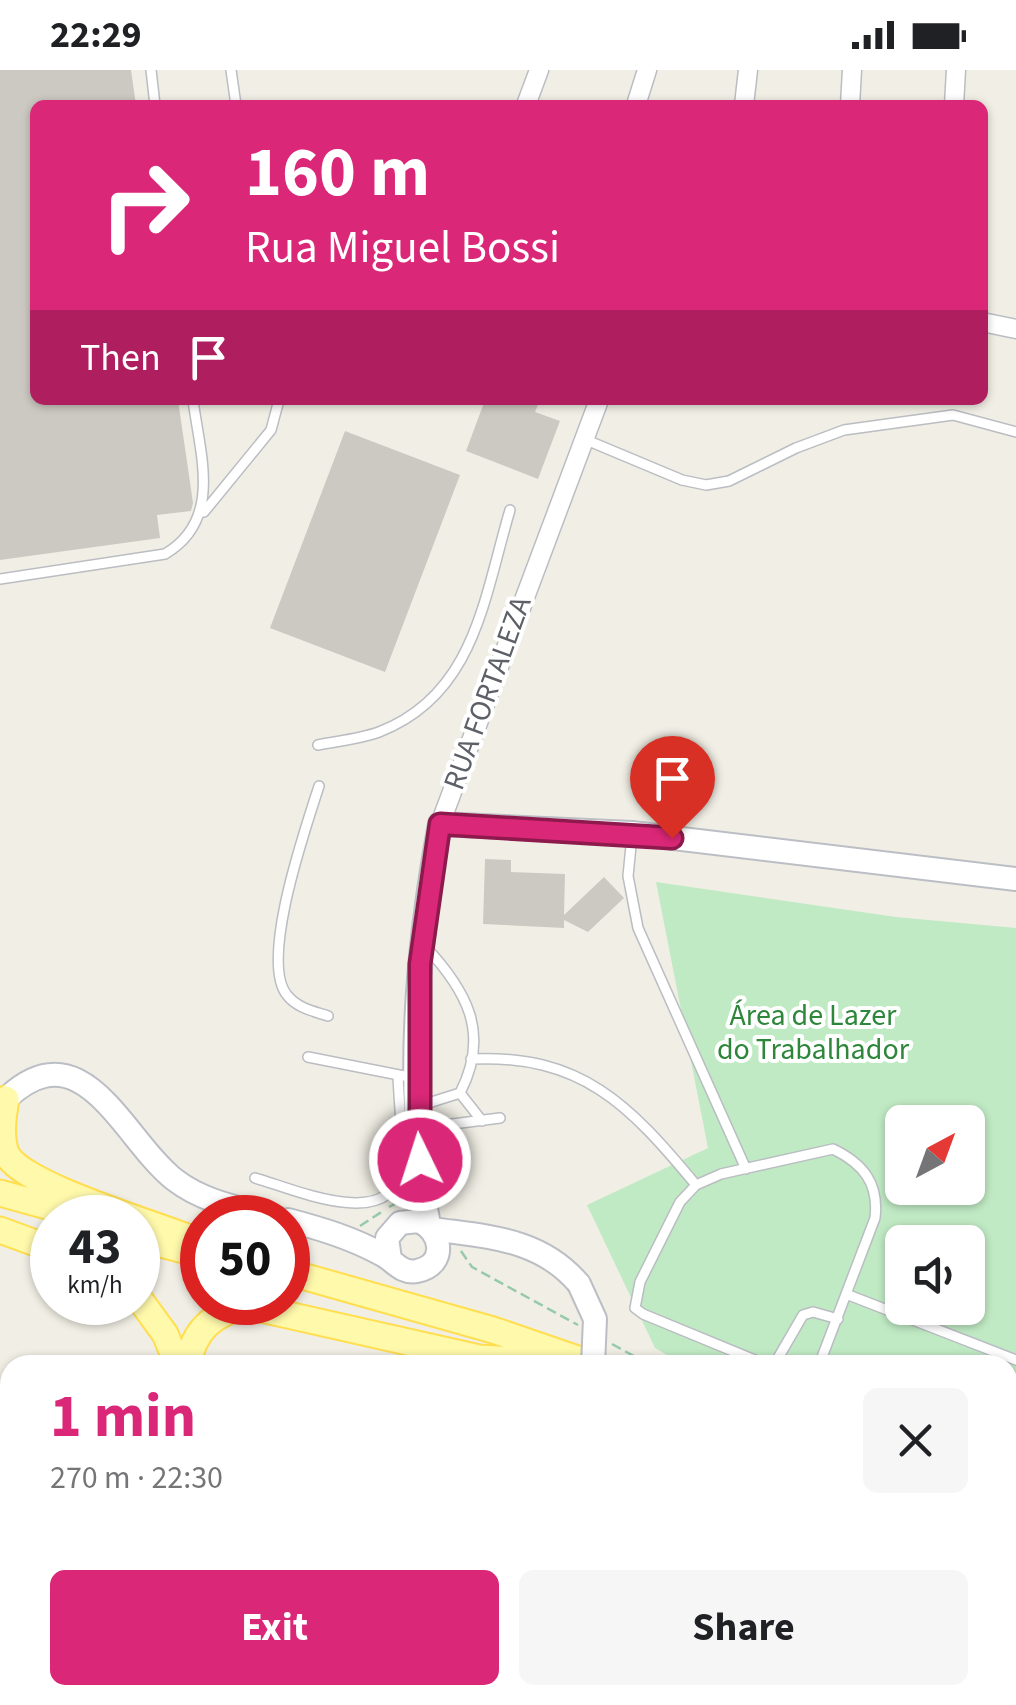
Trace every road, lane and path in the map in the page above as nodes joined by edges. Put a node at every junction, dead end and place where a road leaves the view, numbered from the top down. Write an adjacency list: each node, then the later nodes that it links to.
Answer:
1 (151, 70): 8 (lane)
2 (231, 70): 9 (lane)
3 (539, 70): 10 (street)
4 (646, 70): 11 (street)
5 (748, 70): 12 (street)
6 (852, 70): 13 (street)
7 (956, 70): 14 (street)
8 (154, 100)
9 (235, 100)
10 (528, 100)
11 (637, 100)
12 (745, 100)
13 (850, 100)
14 (954, 100)
15 (988, 323): 16 (street)
16 (1016, 328)
17 (194, 405): 23 (lane)
18 (278, 405): 23 (lane)
19 (597, 405): 21 (street, RUA FORTALEZA)
20 (1016, 432): 21 (lane)
21 (584, 440): 27 (street, RUA FORTALEZA)
22 (510, 510): 25 (lane)
23 (202, 514): 24 (lane)
24 (0, 579)
25 (318, 745)
26 (320, 786): 31 (lane)
27 (440, 824): 28 (main road); 30 (main road, RUA FORTALEZA)
28 (632, 834): 29 (main road); 40 (lane)
29 (1016, 879)
30 (423, 944): 33 (lane); 34 (main road, RUA FORTALEZA)
31 (328, 1016)
32 (308, 1057): 34 (lane)
33 (471, 1059): 35 (lane); 43 (lane)
34 (408, 1077): 37 (main road, RUA FORTALEZA); 41 (lane)
35 (460, 1093): 37 (lane); 39 (lane)
36 (3, 1100): 45 (main road); 55 (main road)
37 (418, 1117): 39 (lane); 42 (main road, RUA FORTALEZA)
38 (500, 1118): 39 (lane)
39 (482, 1120)
40 (746, 1169): 43 (lane); 61 (lane)
41 (255, 1178)
42 (420, 1178): 49 (main road, RUA FORTALEZA); 51 (main road, RUA FORTALEZA)
43 (696, 1185): 70 (lane)
44 (0, 1193): 46 (main road)
45 (198, 1195)
46 (30, 1201)
47 (0, 1202): 48 (main road)
48 (30, 1210)
49 (397, 1225): 51 (main road); 53 (main road); 58 (main road)
50 (310, 1226): 53 (main road)
51 (430, 1227): 54 (main road); 57 (main road)
52 (0, 1230): 56 (main road)
53 (345, 1235): 58 (main road)
54 (503, 1239): 57 (main road); 69 (main road, bridge)
55 (180, 1240)
56 (30, 1241)
57 (436, 1256): 58 (main road)
58 (390, 1259)
59 (310, 1282): 68 (main road)
60 (310, 1283): 67 (main road)
61 (846, 1294): 62 (lane); 73 (lane)
62 (838, 1319): 71 (lane); 72 (lane)
63 (158, 1325): 64 (main road)
64 (173, 1355)
65 (192, 1355): 66 (main road)
66 (467, 1355)
67 (528, 1355)
68 (565, 1355)
69 (594, 1355)
70 (747, 1355)
71 (777, 1355)
72 (823, 1355)
73 (1003, 1355)

